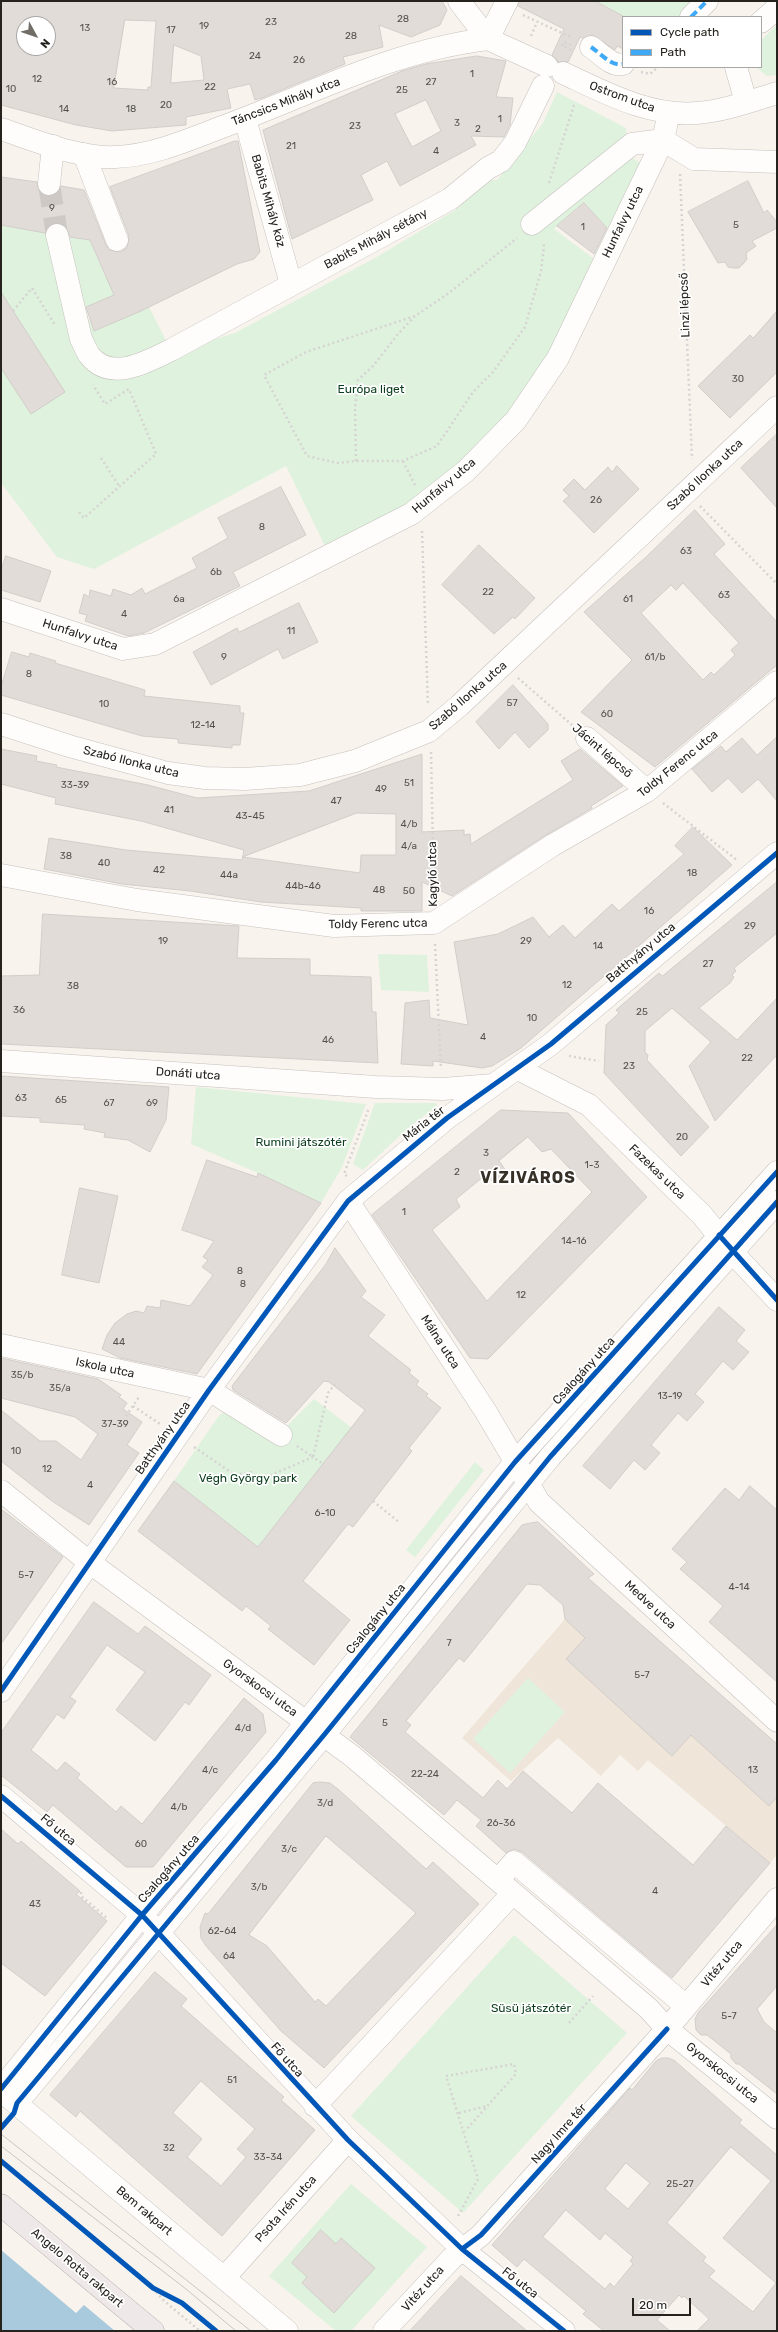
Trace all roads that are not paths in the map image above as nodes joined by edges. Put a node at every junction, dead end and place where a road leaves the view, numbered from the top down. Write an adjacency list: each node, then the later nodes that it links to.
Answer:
1 (459, 1): 7 (street)
2 (707, 1): 5 (street)
3 (506, 4): 7 (street)
4 (777, 8): 6 (street)
5 (693, 16)
6 (762, 21)
7 (488, 39): 11 (street, Ostrom utca); 16 (street, Táncsics Mihály utca)
8 (591, 47): 9 (street)
9 (622, 64)
10 (736, 68): 13 (street)
11 (559, 77): 15 (street, Ostrom utca); 26 (street, Babits Mihály sétány)
12 (777, 93): 13 (street)
13 (746, 102): 14 (street, Ostrom utca); 15 (street, Ostrom utca)
14 (777, 108)
15 (669, 113): 18 (street, Hunfalvy utca)
16 (245, 119): 20 (street, Táncsics Mihály utca); 26 (street, Babits Mihály köz)
17 (1, 129): 19 (street, Táncsics Mihály utca)
18 (663, 140): 21 (street); 23 (street); 28 (street, Hunfalvy utca)
19 (53, 146): 20 (street, Táncsics Mihály utca); 22 (street)
20 (84, 154): 25 (street)
21 (777, 162)
22 (50, 184)
23 (532, 224)
24 (57, 235): 26 (street, Babits Mihály sétány)
25 (117, 240)
26 (291, 284)
27 (777, 407): 30 (street, Szabó Ilonka utca)
28 (1, 609)
29 (777, 682): 32 (street, Toldy Ferenc utca)
30 (1, 724)
31 (587, 738): 32 (street, Jácint lépcső)
32 (647, 791): 34 (street, Toldy Ferenc utca)
33 (777, 853): 36 (street, Batthyány utca)
34 (1, 875)
35 (1, 1061): 38 (street, Donáti utca)
36 (518, 1069): 37 (street, Mária tér); 42 (street, Fazekas utca)
37 (495, 1085): 38 (street, Mária tér); 40 (street, Mária tér)
38 (372, 1097)
39 (777, 1172): 42 (street, Csalogány utca)
40 (348, 1201): 46 (street, Batthyány utca); 48 (street, Málna utca)
41 (777, 1202): 43 (street)
42 (719, 1235): 43 (street, Fazekas utca); 48 (street, Csalogány utca)
43 (732, 1252): 44 (street, Fazekas utca); 49 (street)
44 (777, 1300)
45 (1, 1345): 46 (street, Iskola utca)
46 (210, 1390): 47 (street); 51 (street, Batthyány utca)
47 (281, 1435)
48 (515, 1462): 49 (street, Málna utca); 54 (street, Csalogány utca)
49 (528, 1485): 53 (street, Medve utca); 55 (street)
50 (1, 1492): 51 (street, Gyorskocsi utca)
51 (89, 1562): 52 (street, Batthyány utca); 54 (street, Gyorskocsi utca)
52 (1, 1691)
53 (777, 1721)
54 (306, 1722): 55 (street, Gyorskocsi utca); 59 (street, Csalogány utca)
55 (324, 1735): 57 (street, Gyorskocsi utca); 60 (street)
56 (1, 1796): 59 (street, Fő utca)
57 (505, 1887): 61 (street); 62 (street); 64 (street)
58 (777, 1899): 61 (street, Vitéz utca)
59 (142, 1915): 60 (street, Fő utca); 63 (street, Csalogány utca)
60 (160, 1933): 63 (street); 64 (street, Fő utca)
61 (686, 2006): 62 (street, Vitéz utca)
62 (667, 2028): 65 (street, Gyorskocsi utca); 68 (street, Nagy Imre tér)
63 (6, 2095): 69 (street, Bem rakpart)
64 (315, 2106): 66 (street, Fő utca)
65 (777, 2118)
66 (348, 2140): 68 (street, Fő utca); 69 (street, Psota Irén utca)
67 (1, 2205): 70 (main road, Angelo Rotta rakpart)
68 (462, 2249): 72 (street, Vitéz utca); 73 (street, Fő utca)
69 (224, 2278): 71 (street, Bem rakpart)
70 (153, 2331)
71 (288, 2331)
72 (384, 2331)
73 (564, 2331)

